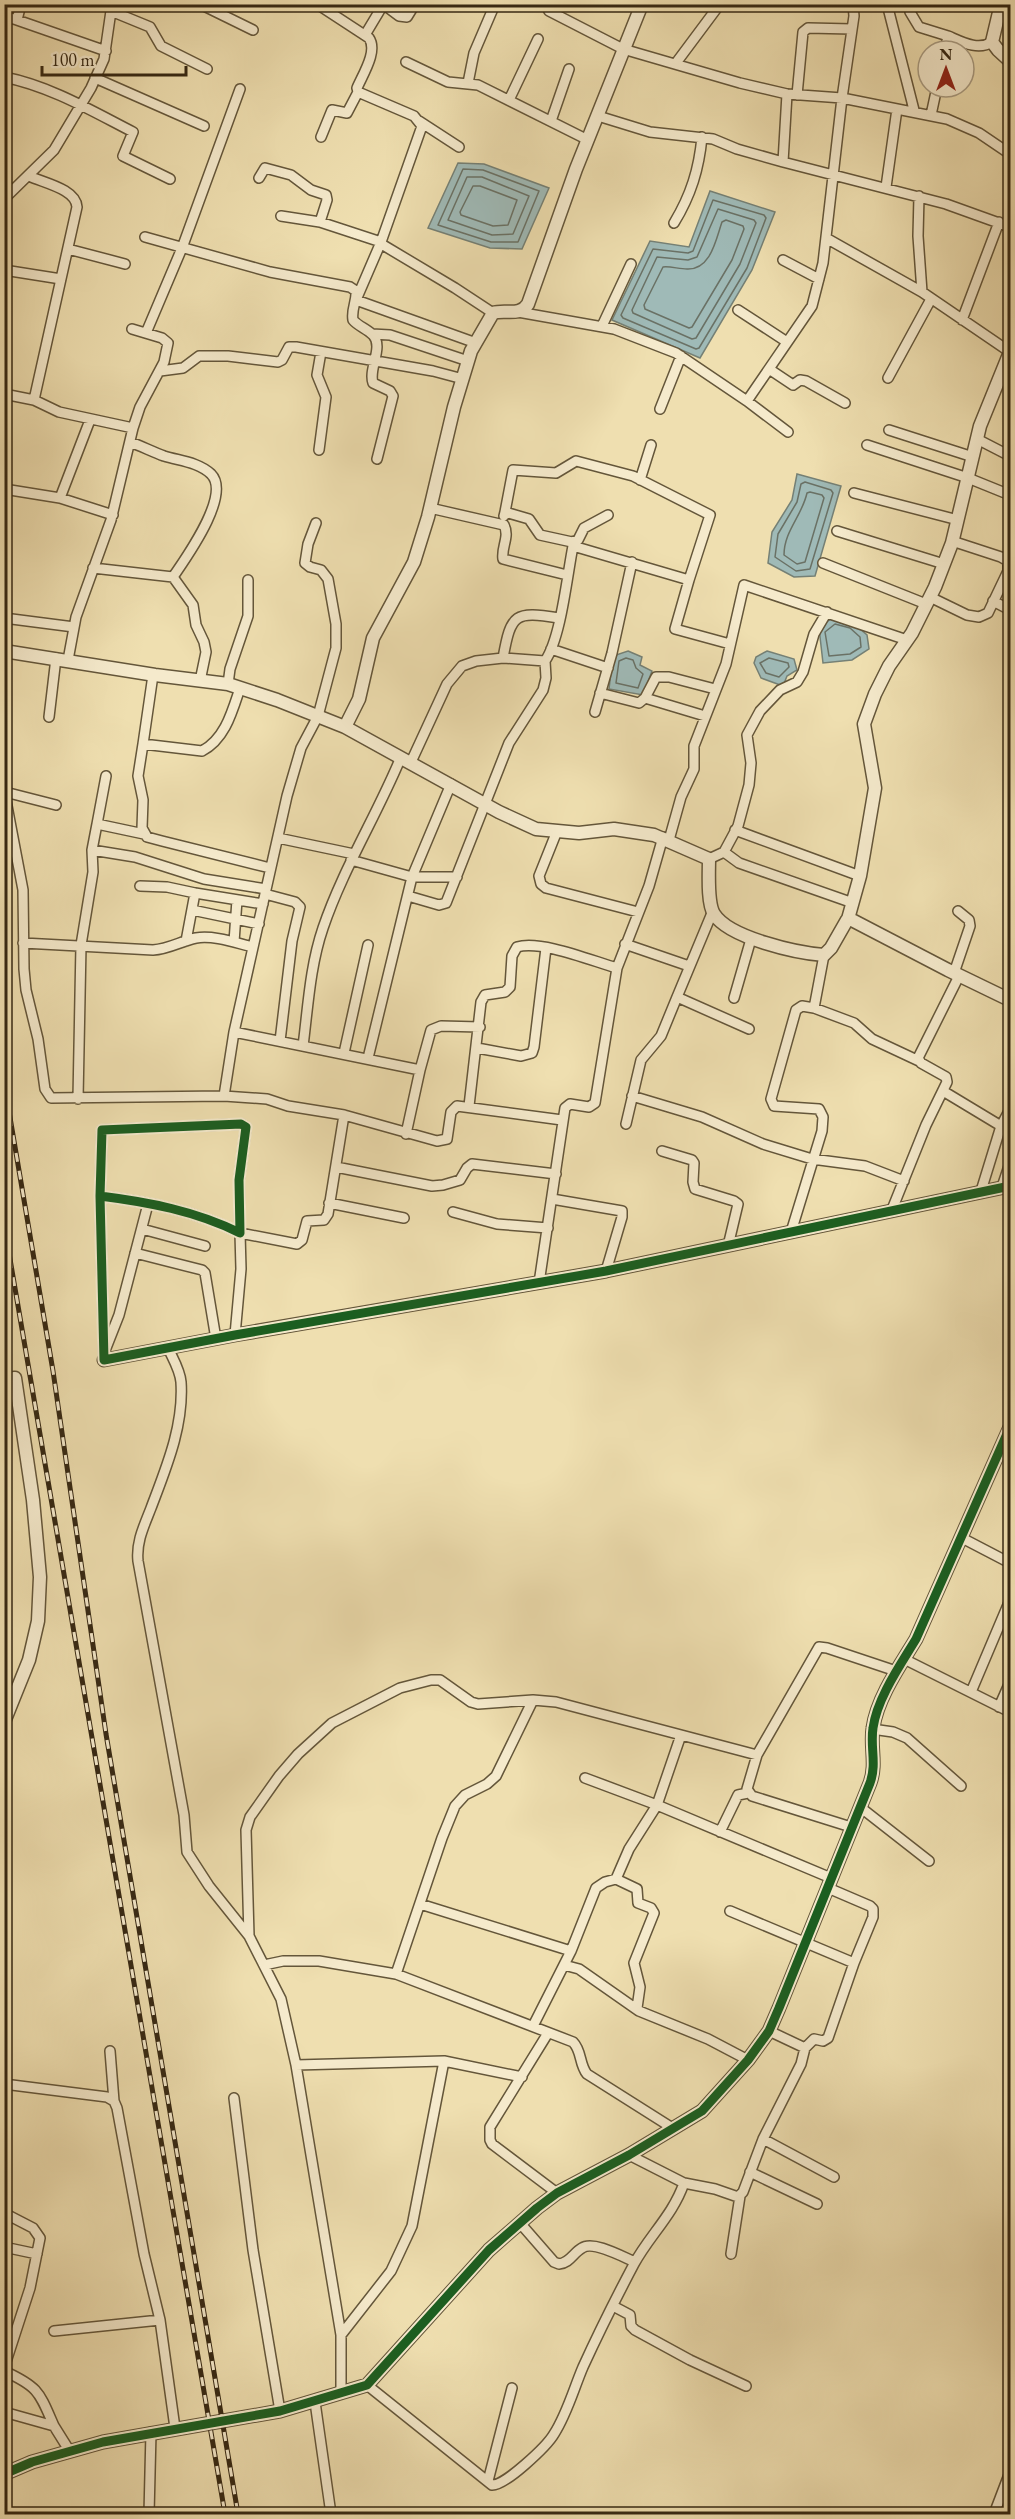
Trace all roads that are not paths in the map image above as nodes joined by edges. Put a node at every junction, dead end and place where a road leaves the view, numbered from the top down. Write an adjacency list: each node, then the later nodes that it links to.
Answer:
1 (21, 4): 16 (street)
2 (200, 4): 18 (street)
3 (317, 4): 19 (street)
4 (415, 4): 13 (street)
5 (495, 4): 33 (street)
6 (545, 4): 24 (street)
7 (642, 4): 24 (street)
8 (720, 4): 28 (street)
9 (853, 4): 17 (street)
10 (887, 4): 42 (street)
11 (912, 4): 20 (street)
12 (1001, 4): 23 (street)
13 (383, 5): 19 (street)
14 (112, 8): 25 (street); 29 (street)
15 (4, 16): 16 (street)
16 (17, 20): 25 (street)
17 (852, 29): 36 (street); 37 (street)
18 (253, 30)
19 (365, 35): 35 (street)
20 (948, 36): 22 (street); 23 (street)
21 (538, 39): 39 (street)
22 (947, 39)
23 (992, 42): 26 (street)
24 (623, 50): 28 (street); 44 (street)
25 (106, 51): 32 (street)
26 (1011, 61)
27 (406, 62): 33 (street)
28 (676, 63): 36 (street)
29 (207, 69)
30 (569, 69): 46 (street)
31 (4, 77): 40 (street)
32 (95, 78): 40 (street); 47 (street)
33 (468, 83): 39 (street)
34 (240, 88): 69 (street)
35 (358, 92): 45 (street); 48 (street)
36 (792, 94): 37 (street); 53 (street)
37 (842, 98): 41 (street); 55 (street)
38 (934, 99): 43 (street)
39 (509, 100): 46 (street)
40 (81, 105): 54 (street); 57 (street)
41 (897, 109): 42 (street); 58 (street)
42 (914, 110): 43 (street)
43 (931, 115): 52 (street)
44 (598, 117): 49 (street); 50 (street)
45 (419, 121): 51 (street); 68 (street)
46 (551, 121): 50 (street)
47 (204, 126)
48 (321, 137)
49 (702, 137): 53 (street); 64 (street)
50 (588, 140): 81 (street)
51 (459, 147)
52 (1011, 154)
53 (783, 162): 55 (street)
54 (29, 176): 60 (street); 70 (street)
55 (834, 176): 58 (street); 67 (street)
56 (259, 178): 62 (street)
57 (170, 179)
58 (886, 187): 59 (street)
59 (919, 196): 63 (street); 77 (street)
60 (4, 199)
61 (281, 216): 62 (street)
62 (320, 222): 68 (street)
63 (999, 222): 65 (street); 83 (street)
64 (674, 223)
65 (1011, 227)
66 (145, 237): 69 (street)
67 (826, 237): 76 (street); 77 (street)
68 (381, 242): 79 (street); 82 (street)
69 (182, 248): 79 (street); 86 (street)
70 (68, 249): 72 (street); 75 (street)
71 (783, 260): 76 (street)
72 (125, 264)
73 (632, 264): 84 (street)
74 (4, 270): 75 (street)
75 (61, 279): 100 (street)
76 (819, 279): 88 (street)
77 (922, 292): 78 (street)
78 (931, 299): 83 (street); 97 (street)
79 (356, 300): 87 (street); 89 (street)
80 (738, 310): 88 (street)
81 (518, 312): 82 (street); 84 (street)
82 (493, 313): 89 (street)
83 (962, 320): 91 (street)
84 (602, 326): 92 (street)
85 (132, 329): 86 (street)
86 (146, 333): 96 (street)
87 (372, 334): 93 (street); 94 (street)
88 (787, 342): 95 (street)
89 (476, 343): 94 (street)
90 (321, 352): 93 (street); 96 (street); 112 (street)
91 (1011, 352): 108 (street)
92 (681, 356): 101 (street); 103 (street)
93 (375, 361): 98 (street); 115 (street)
94 (468, 361): 98 (street)
95 (769, 369): 101 (street); 102 (street)
96 (160, 371): 105 (street)
97 (888, 378)
98 (463, 379): 122 (street)
99 (4, 394): 100 (street)
100 (34, 400): 104 (street)
101 (747, 401): 107 (street)
102 (845, 403)
103 (660, 409)
104 (90, 420): 105 (street); 121 (street)
105 (133, 428): 109 (street)
106 (889, 430): 114 (street)
107 (788, 432)
108 (977, 439): 113 (street); 114 (street)
109 (130, 442): 124 (street); 136 (street)
110 (651, 445): 117 (street)
111 (867, 446): 116 (street)
112 (319, 450)
113 (1011, 456)
114 (973, 457): 116 (street)
115 (377, 459)
116 (968, 478): 120 (street); 126 (street)
117 (640, 480): 123 (street); 138 (street)
118 (4, 489): 121 (street)
119 (854, 493): 126 (street)
120 (1011, 495)
121 (60, 498): 124 (street)
122 (430, 508): 128 (street); 165 (street)
123 (505, 512): 125 (street); 128 (street)
124 (113, 515): 134 (street)
125 (608, 515)
126 (958, 520): 130 (street)
127 (316, 523): 162 (street)
128 (503, 524): 135 (street)
129 (837, 531): 133 (street)
130 (952, 541): 133 (street); 140 (street)
131 (632, 562): 135 (street); 138 (street); 153 (street)
132 (823, 562): 139 (street)
133 (944, 564): 139 (street)
134 (93, 568): 136 (street); 145 (street)
135 (567, 575): 144 (street)
136 (173, 578): 155 (street)
137 (248, 579): 156 (street)
138 (689, 579): 147 (street)
139 (928, 601): 140 (street); 146 (street)
140 (993, 601): 141 (street)
141 (1011, 610)
142 (827, 612): 146 (street); 147 (street); 174 (street)
143 (4, 618): 145 (street)
144 (559, 618): 148 (street); 150 (street)
145 (74, 627): 151 (street)
146 (907, 640): 184 (street)
147 (730, 644): 158 (street)
148 (551, 649): 152 (street); 153 (street)
149 (4, 651): 151 (street)
150 (503, 658): 152 (street); 167 (street)
151 (62, 659): 154 (street); 164 (street)
152 (545, 661): 172 (street)
153 (608, 668): 159 (street)
154 (153, 675): 155 (street); 166 (street)
155 (200, 681): 156 (street)
156 (228, 684): 157 (street)
157 (240, 688): 162 (street); 166 (street)
158 (715, 689): 160 (street); 163 (street)
159 (600, 693): 160 (street); 161 (street)
160 (645, 698): 163 (street)
161 (595, 712)
162 (318, 716): 165 (street); 177 (street)
163 (705, 716): 178 (street)
164 (49, 717)
165 (345, 727): 167 (street)
166 (143, 744): 176 (street)
167 (406, 759): 169 (street); 181 (street)
168 (106, 776): 173 (street)
169 (451, 784): 172 (street); 185 (street)
170 (5, 790): 171 (street); 203 (street)
171 (56, 805)
172 (486, 805): 175 (street); 186 (street)
173 (97, 824): 176 (street); 179 (street)
174 (735, 830): 180 (street); 184 (street)
175 (557, 831): 178 (street); 195 (street)
176 (144, 834): 183 (street)
177 (278, 838): 181 (street); 183 (street)
178 (666, 838): 182 (street); 195 (street)
179 (92, 850): 189 (street); 205 (street)
180 (724, 852): 182 (street); 192 (street)
181 (353, 857): 185 (street); 221 (street)
182 (709, 859): 196 (street)
183 (270, 868): 189 (street)
184 (860, 876): 192 (street)
185 (412, 877): 186 (street); 190 (street)
186 (457, 877): 190 (street)
187 (141, 886): 188 (street)
188 (195, 893): 191 (street); 193 (street)
189 (264, 896): 191 (street); 199 (street); 220 (street)
190 (408, 896): 224 (street)
191 (237, 900): 197 (street)
192 (854, 903): 198 (street)
193 (192, 910): 197 (street); 201 (street)
194 (958, 910): 212 (street)
195 (638, 912): 204 (street)
196 (712, 913): 200 (street); 210 (street)
197 (236, 919): 199 (street); 202 (street)
198 (848, 919): 209 (street); 212 (street)
199 (259, 924): 207 (street)
200 (751, 939): 209 (street); 214 (street)
201 (186, 940): 202 (street); 205 (street)
202 (234, 942): 207 (street)
203 (23, 943): 205 (street); 230 (street)
204 (625, 944): 210 (street); 211 (street)
205 (81, 945): 230 (street)
206 (368, 945): 223 (street)
207 (253, 947): 219 (street)
208 (546, 948): 211 (street); 217 (street); 222 (street)
209 (824, 955): 216 (street)
210 (689, 966): 213 (street)
211 (617, 968): 234 (street)
212 (957, 975): 215 (street); 225 (street)
213 (677, 997): 218 (street); 229 (street)
214 (734, 998)
215 (1011, 1000)
216 (814, 1008): 225 (street); 239 (street)
217 (480, 1027): 222 (street); 226 (street)
218 (749, 1029)
219 (234, 1032): 220 (street); 228 (street)
220 (280, 1041): 221 (street)
221 (303, 1046): 223 (street)
222 (477, 1048): 231 (street)
223 (344, 1053): 224 (street)
224 (368, 1058): 226 (street)
225 (919, 1061): 227 (street)
226 (420, 1070): 237 (street)
227 (943, 1091): 236 (street); 243 (street)
228 (224, 1096): 230 (street); 233 (street)
229 (632, 1096): 235 (street); 239 (street)
230 (78, 1099)
231 (469, 1106): 234 (street); 237 (street)
232 (1011, 1109): 236 (street)
233 (344, 1115): 237 (street); 241 (street)
234 (562, 1120): 242 (street)
235 (626, 1124)
236 (1001, 1126): 245 (street)
237 (406, 1134)
238 (662, 1151): 258 (street)
239 (812, 1159): 243 (street); 255 (street)
240 (1011, 1163): 244 (street)
241 (336, 1167): 242 (street); 248 (street)
242 (556, 1174): 247 (street)
243 (904, 1181): 251 (street)
244 (1006, 1186): 245 (street)
245 (981, 1191): 251 (street)
246 (100, 1196): 249 (street); 256 (street); 265 (street)
247 (552, 1199): 253 (street); 260 (street)
248 (329, 1203): 252 (street); 256 (street)
249 (148, 1204): 254 (street); 256 (street)
250 (453, 1212): 253 (street)
251 (891, 1212): 255 (street)
252 (404, 1218)
253 (548, 1228): 261 (street)
254 (142, 1229): 257 (street); 259 (street)
255 (791, 1232): 258 (street)
256 (240, 1233): 262 (street)
257 (205, 1246)
258 (728, 1246): 260 (street)
259 (135, 1253): 263 (street); 265 (street)
260 (606, 1271): 261 (street)
261 (539, 1283): 262 (street)
262 (235, 1335): 263 (street)
263 (216, 1339): 264 (street)
264 (168, 1348): 265 (street); 294 (street)
265 (105, 1355)
266 (4, 1380): 278 (street)
267 (1011, 1427): 268 (street)
268 (962, 1538): 269 (street); 271 (street)
269 (1011, 1563)
270 (1011, 1600): 274 (street)
271 (904, 1659): 272 (street); 274 (street)
272 (896, 1671): 279 (street); 281 (street)
273 (1011, 1682): 276 (street)
274 (971, 1692): 276 (street)
275 (532, 1700): 280 (street); 292 (street); 294 (street)
276 (999, 1707): 277 (street)
277 (1011, 1712)
278 (4, 1722)
279 (872, 1729): 283 (street); 286 (street)
280 (681, 1735): 281 (street); 285 (street)
281 (757, 1755): 284 (street)
282 (585, 1778): 285 (street)
283 (962, 1786)
284 (748, 1793): 287 (street); 288 (street)
285 (657, 1805): 288 (street); 290 (street)
286 (860, 1807): 287 (street); 289 (street)
287 (851, 1827): 291 (street)
288 (720, 1832): 291 (street)
289 (929, 1861)
290 (616, 1880): 296 (street); 301 (street)
291 (830, 1883): 295 (street); 297 (street)
292 (420, 1904): 296 (street); 300 (street)
293 (730, 1911): 295 (street)
294 (249, 1936): 298 (street)
295 (805, 1942): 297 (street); 303 (street)
296 (571, 1951): 299 (street)
297 (854, 1962): 305 (street)
298 (264, 1965): 300 (street); 309 (street)
299 (564, 1965): 301 (street); 302 (street)
300 (396, 1974): 302 (street)
301 (639, 2011): 307 (street)
302 (533, 2026): 304 (street)
303 (769, 2031): 305 (street); 307 (street)
304 (548, 2033): 310 (street); 314 (street)
305 (805, 2048): 315 (street)
306 (110, 2051): 313 (street)
307 (748, 2060): 314 (street)
308 (444, 2061): 309 (street); 310 (street); 332 (street)
309 (296, 2066): 332 (street)
310 (522, 2077): 320 (street)
311 (4, 2084): 313 (street)
312 (234, 2098): 339 (street)
313 (114, 2101): 330 (street)
314 (674, 2129): 316 (street)
315 (763, 2139): 317 (street); 318 (street)
316 (629, 2155): 319 (street); 320 (street)
317 (750, 2172): 321 (street); 322 (street)
318 (834, 2177)
319 (684, 2183): 321 (street); 328 (street)
320 (557, 2193): 324 (street)
321 (740, 2196): 327 (street)
322 (817, 2204)
323 (4, 2213): 326 (street)
324 (520, 2223): 328 (street); 334 (street)
325 (4, 2247): 326 (street)
326 (38, 2254): 333 (street)
327 (731, 2254)
328 (635, 2262): 329 (street)
329 (613, 2306): 335 (street); 347 (street)
330 (160, 2320): 331 (street); 342 (street)
331 (54, 2331)
332 (341, 2335): 337 (street)
333 (4, 2370): 341 (street)
334 (368, 2385): 337 (street); 347 (street)
335 (746, 2386)
336 (512, 2388): 347 (street)
337 (341, 2393): 338 (street)
338 (315, 2402): 339 (street); 349 (street)
339 (280, 2411): 342 (street)
340 (4, 2412): 341 (street)
341 (54, 2426): 344 (street)
342 (175, 2428): 343 (street)
343 (151, 2432): 344 (street); 348 (street)
344 (69, 2450): 346 (street)
345 (1011, 2472): 350 (street)
346 (4, 2474)
347 (488, 2481)
348 (149, 2514)
349 (331, 2514)
350 (994, 2514)

